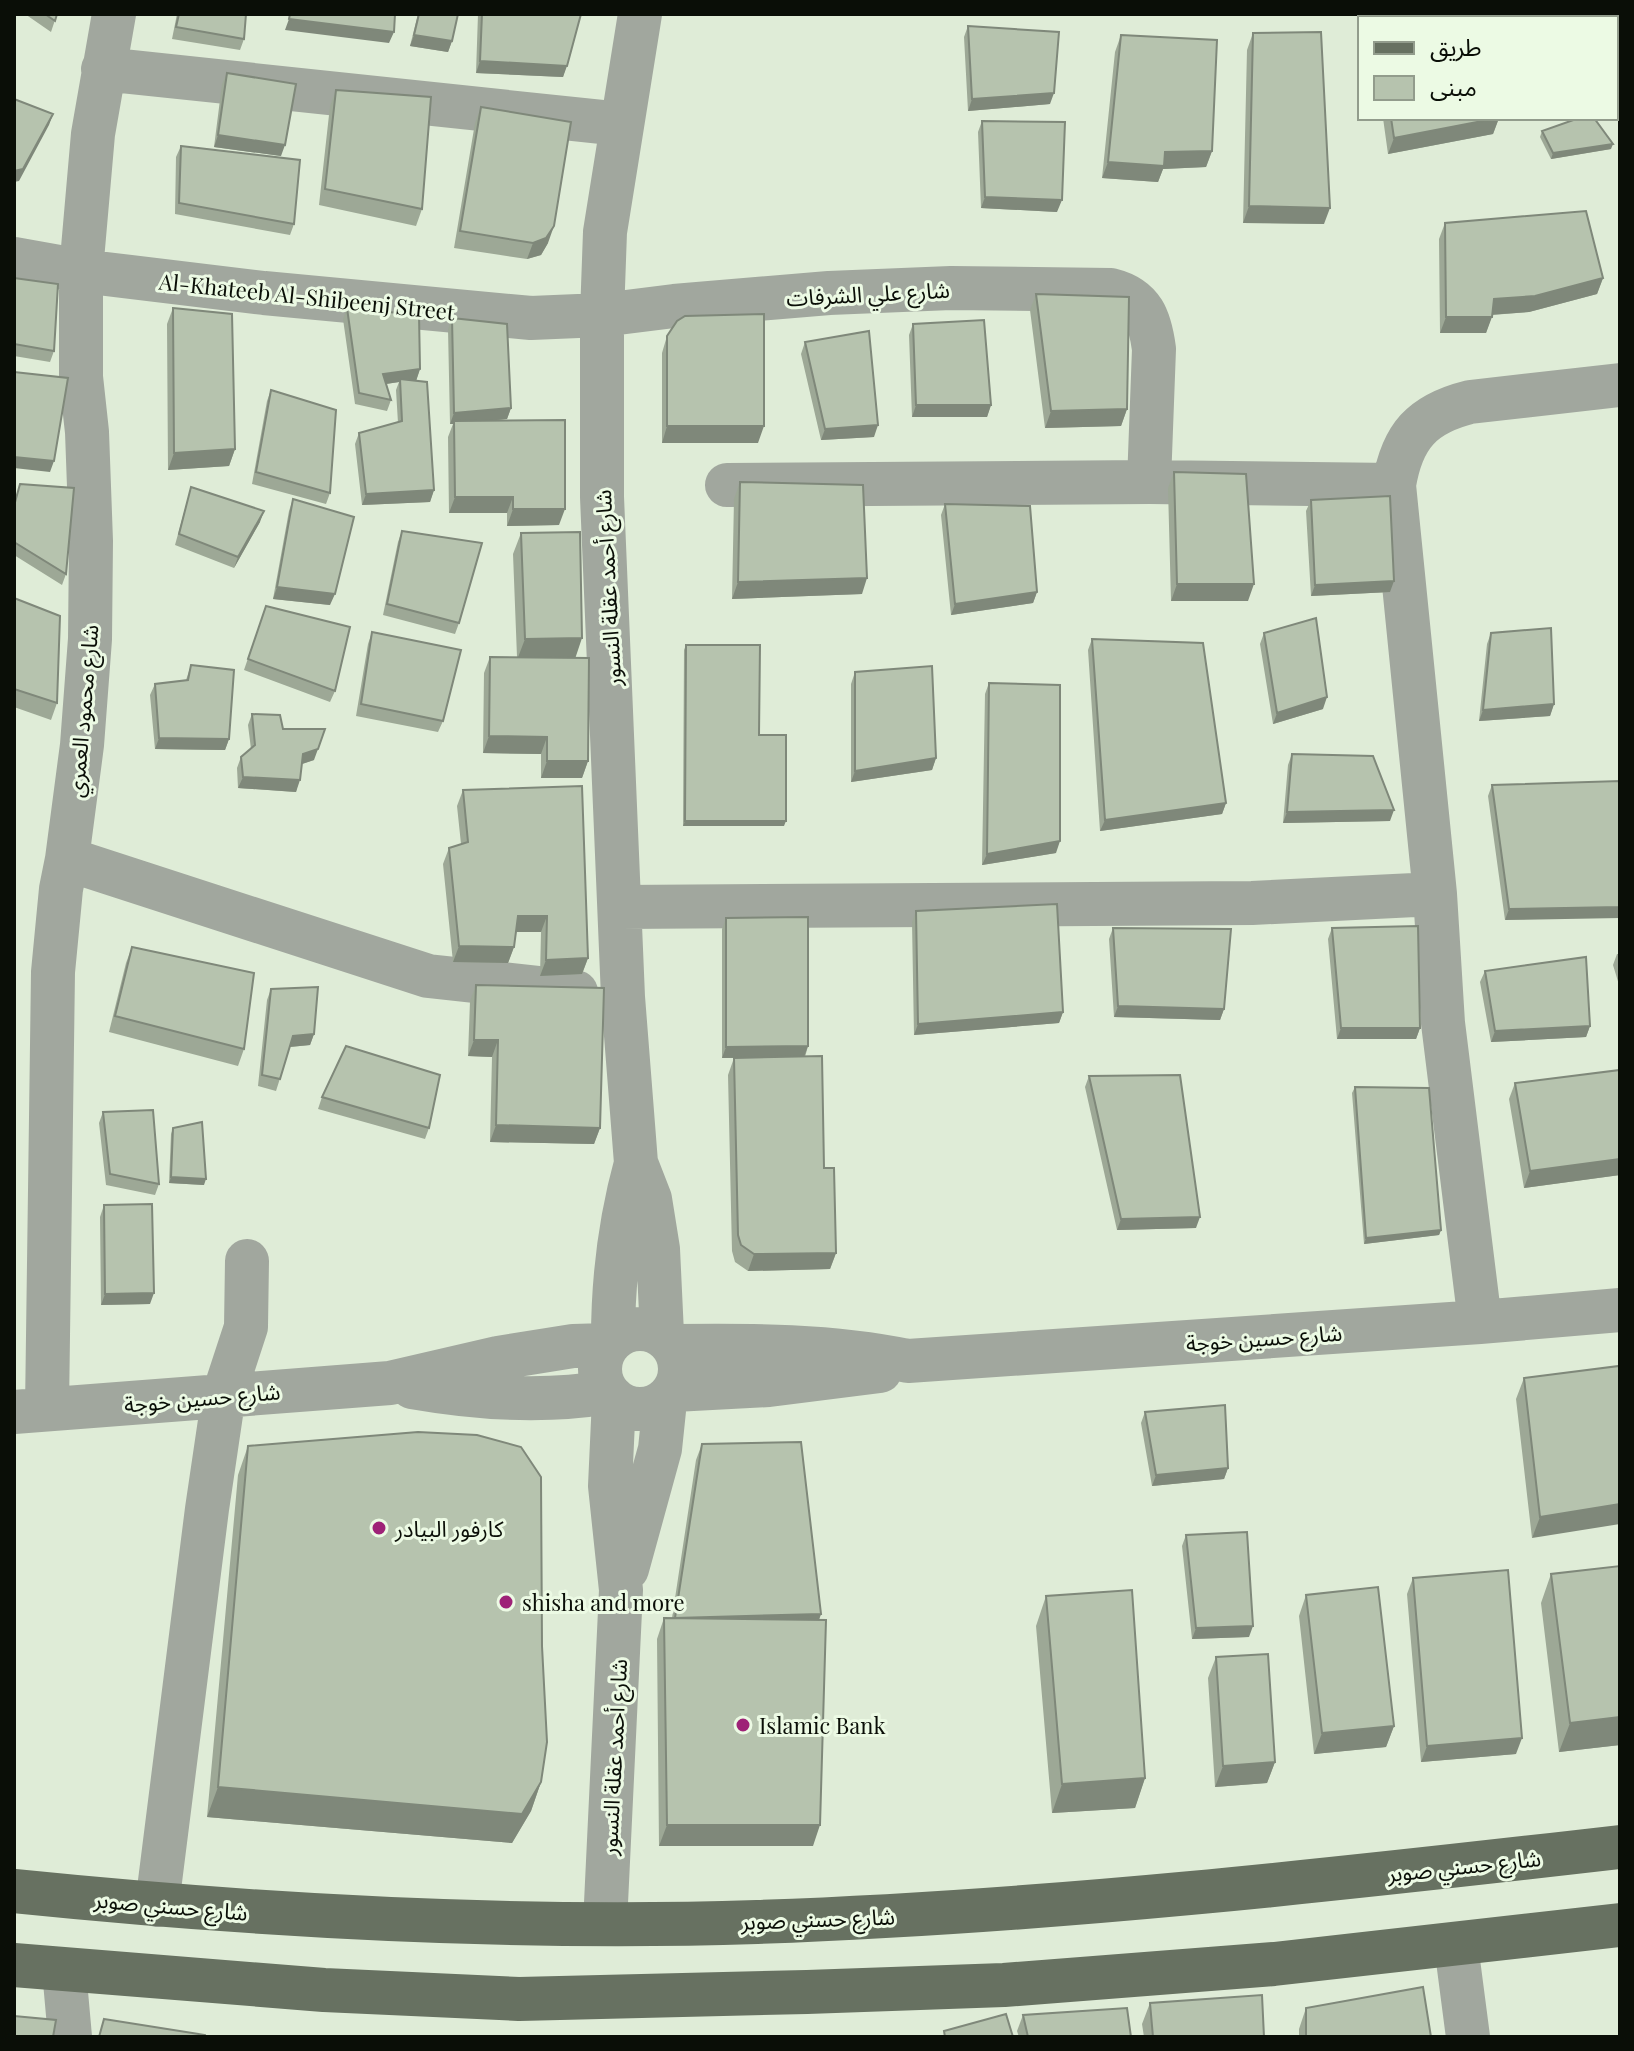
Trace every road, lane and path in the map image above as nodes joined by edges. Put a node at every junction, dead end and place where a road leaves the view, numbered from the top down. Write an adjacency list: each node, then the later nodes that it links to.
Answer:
1 (114, 14): 3 (street, شارع محمود العمري)
2 (640, 14): 4 (street, شارع أحمد عقلة النسور)
3 (103, 69): 4 (street); 6 (street, شارع محمود العمري)
4 (621, 124): 7 (street, شارع أحمد عقلة النسور)
5 (14, 259): 6 (street, Al-Khateeb Al-Shibeenj Street)
6 (81, 271): 7 (street, Al-Khateeb Al-Shibeenj Street); 12 (street, شارع محمود العمري)
7 (602, 315): 9 (street, شارع علي الشرفات); 14 (street, شارع أحمد عقلة النسور)
8 (1620, 385): 11 (street)
9 (1149, 482): 10 (street); 11 (street)
10 (727, 485)
11 (1394, 485): 13 (street)
12 (67, 859): 15 (street); 27 (street, شارع محمود العمري)
13 (1435, 894): 14 (street); 19 (street)
14 (621, 907): 15 (street, شارع أحمد عقلة النسور)
15 (623, 997): 16 (street, شارع أحمد عقلة النسور)
16 (636, 1163): 20 (street, شارع أحمد عقلة النسور); 21 (street, شارع أحمد عقلة النسور)
17 (247, 1261): 24 (street)
18 (1620, 1310): 19 (street, شارع حسين خوجة)
19 (1480, 1322): 22 (street, شارع حسين خوجة)
20 (668, 1340): 21 (street); 22 (street, شارع حسين خوجة); 25 (street)
21 (610, 1342): 23 (street, شارع حسين خوجة); 26 (street)
22 (908, 1361): 25 (street, شارع حسين خوجة)
23 (390, 1383): 24 (street, شارع حسين خوجة); 26 (street, شارع حسين خوجة)
24 (224, 1394): 27 (street, شارع حسين خوجة); 31 (street)
25 (670, 1395): 26 (street); 28 (street, شارع أحمد عقلة النسور)
26 (610, 1396): 28 (street, شارع أحمد عقلة النسور)
27 (31, 1410)
28 (621, 1590): 32 (street, شارع أحمد عقلة النسور)
29 (1620, 1847): 32 (main road, شارع حسني صوبر)
30 (14, 1891): 31 (main road, شارع حسني صوبر)
31 (157, 1905): 32 (main road, شارع حسني صوبر)
32 (605, 1924)
33 (1620, 1925): 34 (main road)
34 (1456, 1945): 36 (main road); 38 (street)
35 (14, 1965): 36 (main road)
36 (64, 1970): 37 (street)
37 (70, 2037)
38 (1468, 2037)

